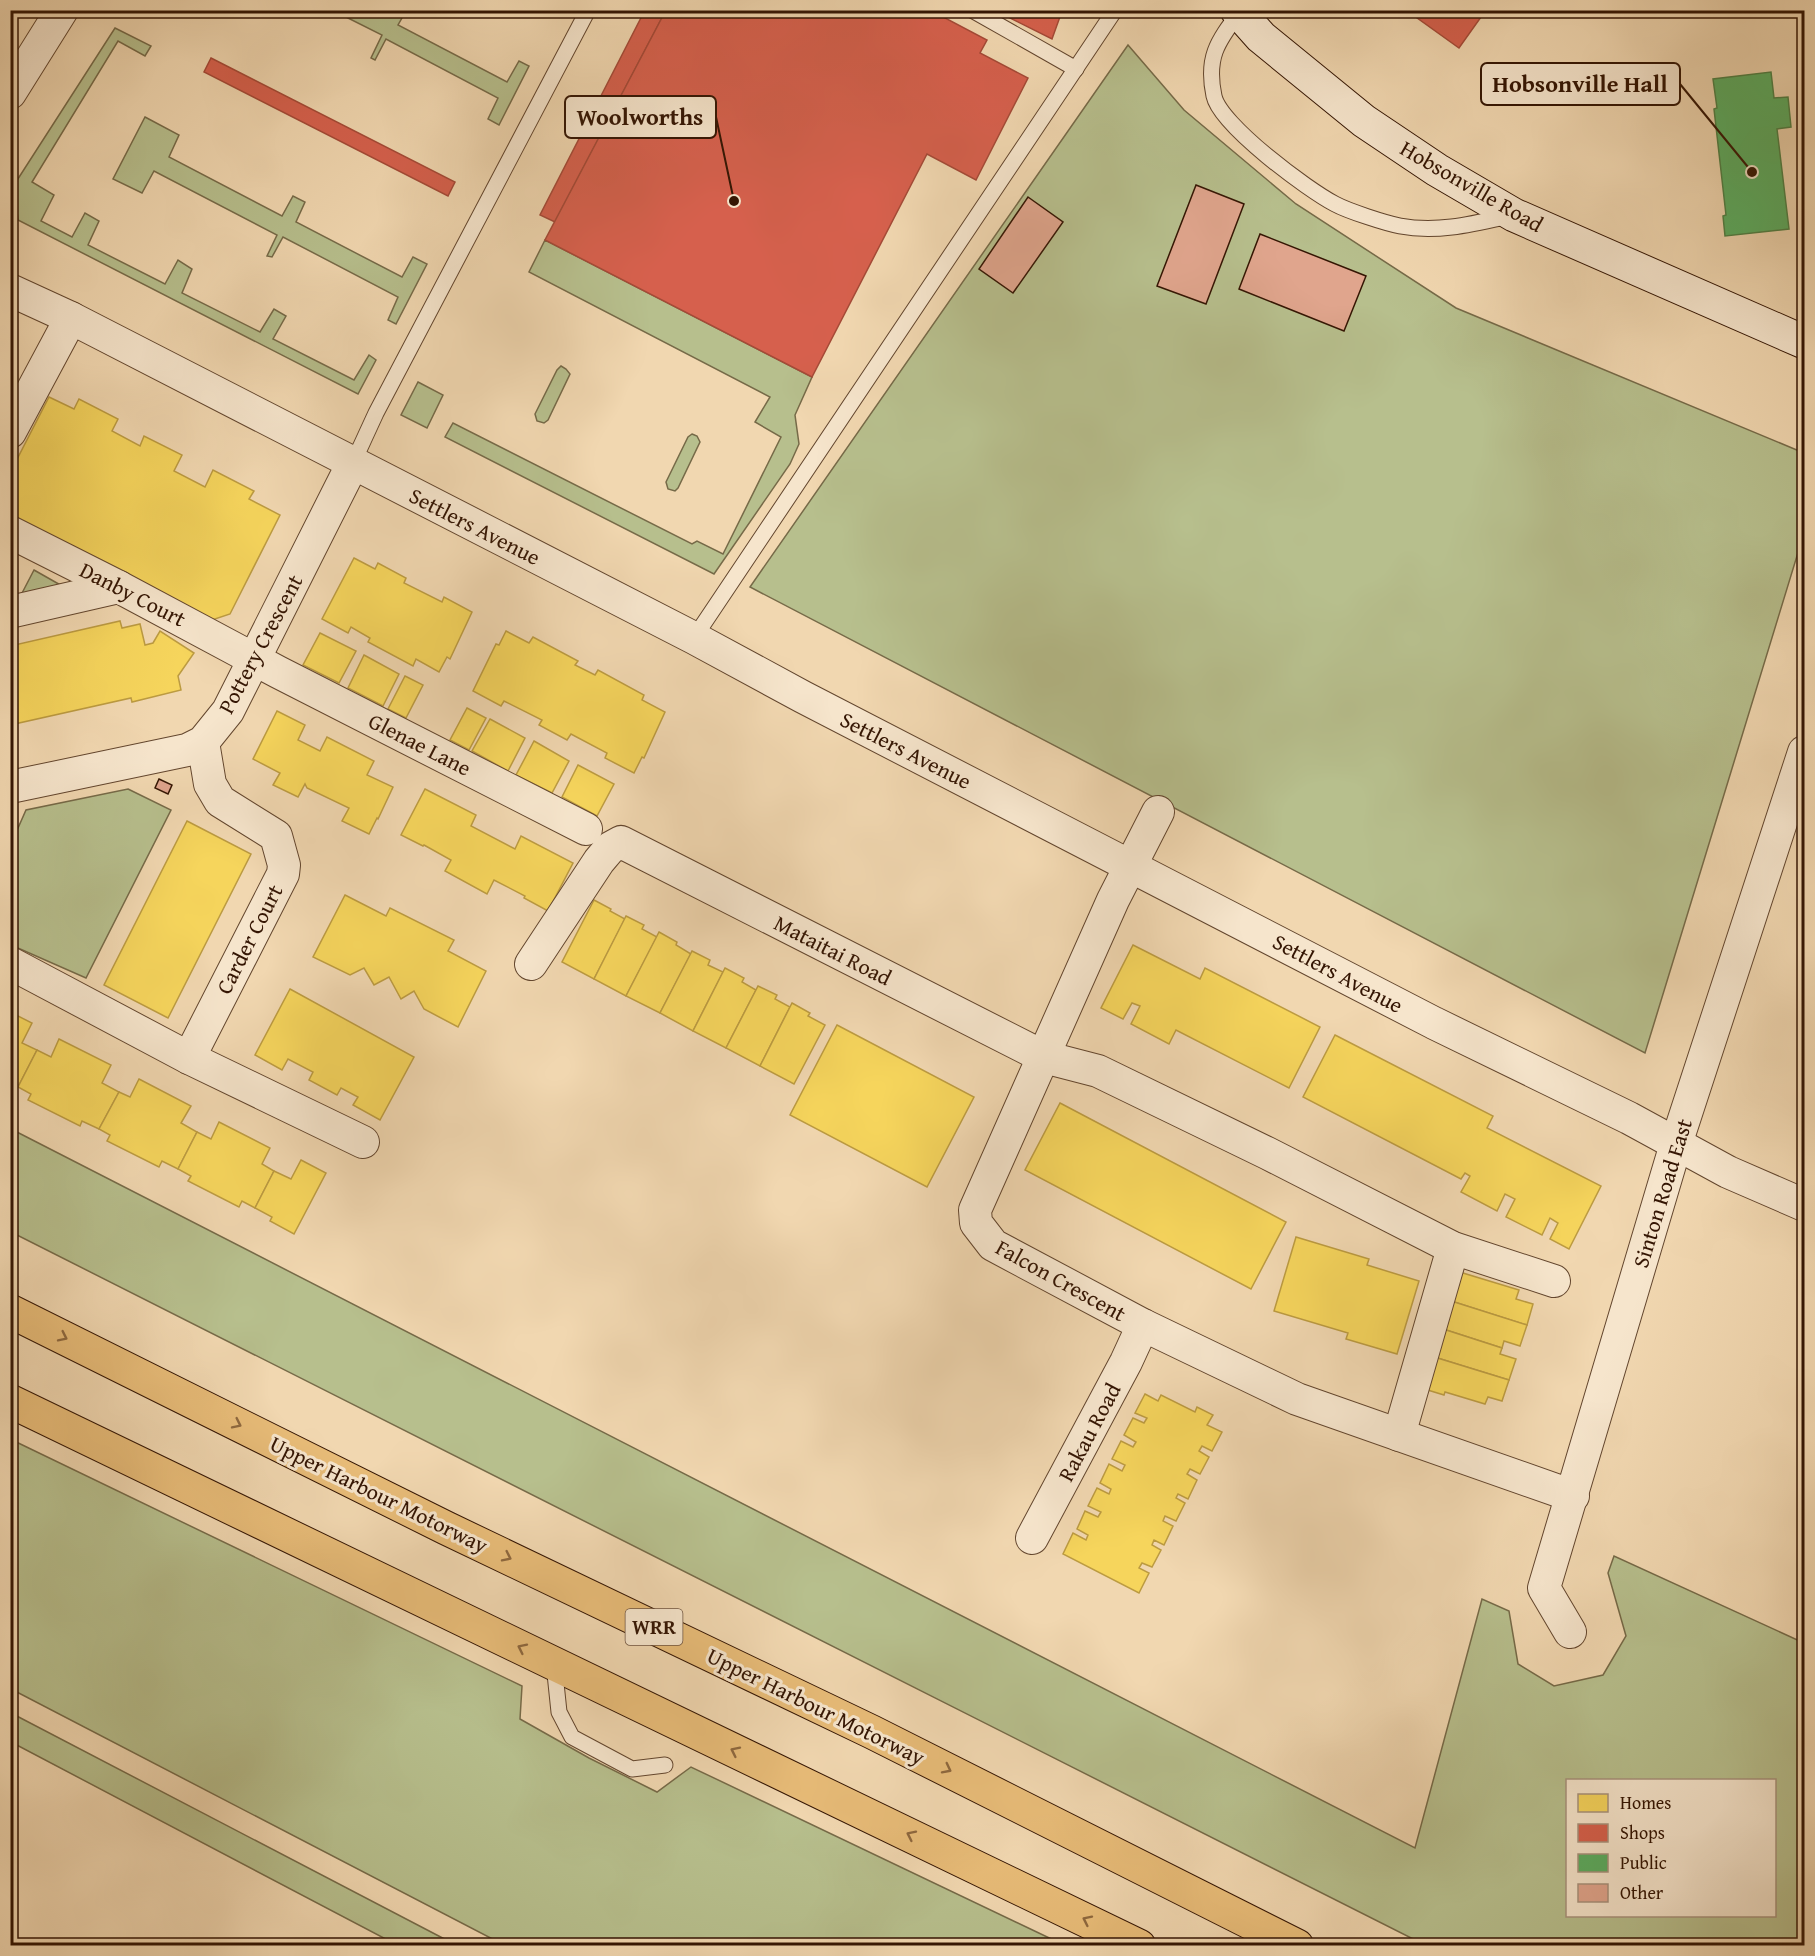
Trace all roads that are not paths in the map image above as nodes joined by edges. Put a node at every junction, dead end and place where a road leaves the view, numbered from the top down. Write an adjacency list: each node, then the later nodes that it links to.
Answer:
1 (62, 10): 7 (street)
2 (588, 10): 13 (lane)
3 (972, 10): 6 (lane)
4 (1114, 10): 6 (lane)
5 (1238, 12): 8 (main road, Hobsonville Road); 8 (lane)
6 (1076, 69): 17 (lane)
7 (10, 93)
8 (1514, 215): 11 (main road, Hobsonville Road)
9 (10, 290): 10 (street, Settlers Avenue)
10 (71, 318): 12 (street); 13 (street, Settlers Avenue)
11 (1804, 342)
12 (10, 432)
13 (353, 463): 17 (street, Settlers Avenue); 18 (street, Pottery Crescent)
14 (10, 532): 15 (street, Danby Court)
15 (119, 587): 16 (street); 18 (street, Danby Court)
16 (10, 612)
17 (694, 638): 24 (street, Settlers Avenue)
18 (254, 658): 19 (street, Pottery Crescent); 23 (street, Glenae Lane)
19 (203, 742): 21 (street); 28 (street, Carder Court)
20 (1804, 752): 30 (street, Sinton Road East)
21 (10, 787)
22 (1158, 812): 24 (street, Falcon Crescent)
23 (586, 829)
24 (1132, 866): 27 (street, Falcon Crescent); 30 (street, Settlers Avenue)
25 (10, 963): 28 (street)
26 (531, 964): 27 (street, Mataitai Road)
27 (1044, 1057): 32 (street, Mataitai Road); 35 (street, Falcon Crescent)
28 (189, 1058): 29 (street)
29 (363, 1142)
30 (1676, 1144): 31 (street, Settlers Avenue); 38 (street, Sinton Road East)
31 (1804, 1205)
32 (1453, 1248): 33 (street, Mataitai Road); 37 (street)
33 (1554, 1281)
34 (10, 1311): 44 (highway, Upper Harbour Motorway / WRR, one-way to 44)
35 (1143, 1325): 37 (street, Falcon Crescent); 39 (street, Rakau Road)
36 (10, 1401): 41 (highway, one-way to 36)
37 (1399, 1435): 38 (street, Falcon Crescent)
38 (1573, 1496): 40 (street, Sinton Road East)
39 (1032, 1538)
40 (1570, 1632)
41 (554, 1663): 42 (lane); 43 (highway, one-way to 41)
42 (665, 1765)
43 (1139, 1946)
44 (1297, 1946)

